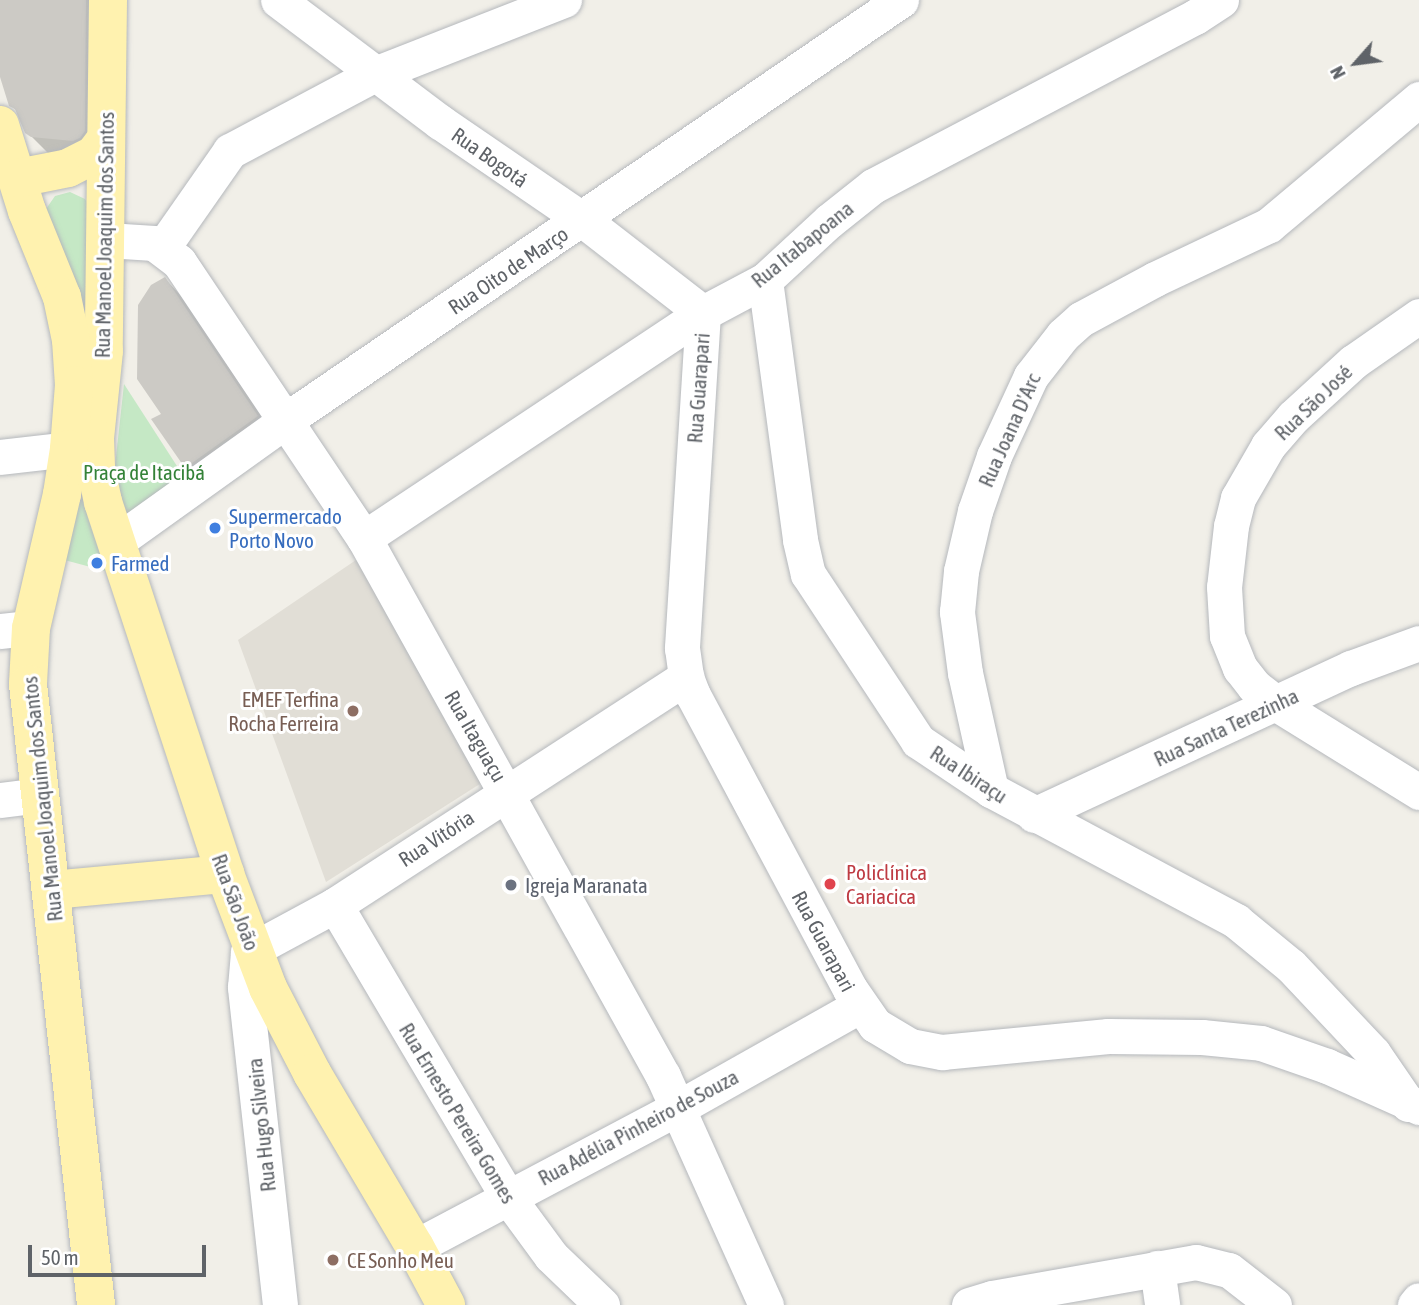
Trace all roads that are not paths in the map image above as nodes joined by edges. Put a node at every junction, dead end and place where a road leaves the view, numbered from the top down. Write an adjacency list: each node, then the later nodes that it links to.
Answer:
1 (108, 0): 9 (main road, Rua Manoel Joaquim dos Santos)
2 (278, 0): 6 (street, Rua Bogotá)
3 (564, 0): 6 (street)
4 (901, 0): 11 (street, Rua Oito de Março)
5 (1221, 0): 14 (street, Rua Itabapoana)
6 (376, 74): 11 (street, Rua Bogotá); 13 (street)
7 (1419, 99): 26 (street, Rua Joana D'Arc)
8 (0, 125): 10 (main road, Rua Manoel Joaquim dos Santos)
9 (106, 139): 10 (main road); 12 (main road, Rua Manoel Joaquim dos Santos)
10 (22, 191): 12 (main road); 19 (main road, Rua Manoel Joaquim dos Santos)
11 (583, 220): 15 (street, Rua Bogotá); 17 (street, Rua Oito de Março)
12 (107, 224): 13 (street); 19 (main road, Rua Manoel Joaquim dos Santos)
13 (163, 247): 17 (street, Rua Itaguaçu)
14 (765, 280): 15 (street, Rua Itabapoana); 26 (street, Rua Ibiraçu)
15 (703, 313): 20 (street, Rua Itabapoana); 24 (street, Rua Guarapari)
16 (1419, 316): 25 (street, Rua São José)
17 (286, 421): 20 (street, Rua Itaguaçu); 21 (street, Rua Oito de Março)
18 (0, 457): 19 (street)
19 (82, 459): 21 (main road, Rua São João); 22 (main road, Rua Manoel Joaquim dos Santos)
20 (364, 538): 27 (street, Rua Itaguaçu)
21 (116, 542): 32 (main road, Rua São João)
22 (15, 629): 29 (main road, Rua Manoel Joaquim dos Santos)
23 (1419, 643): 25 (street, Rua Santa Terezinha)
24 (687, 677): 27 (street, Rua Vitória); 36 (street, Rua Guarapari)
25 (1277, 704): 28 (street, Rua São José); 31 (street, Rua Santa Terezinha)
26 (991, 790): 31 (street, Rua Ibiraçu)
27 (507, 791): 34 (street, Rua Vitória); 38 (street, Rua Itaguaçu)
28 (1419, 792)
29 (40, 795): 30 (street); 33 (main road, Rua Manoel Joaquim dos Santos)
30 (0, 800)
31 (1034, 814): 37 (street, Rua Ibiraçu)
32 (225, 874): 33 (main road); 35 (main road, Rua São João)
33 (52, 890): 43 (main road, Rua Manoel Joaquim dos Santos)
34 (335, 905): 35 (street, Rua Vitória); 39 (street, Rua Ernesto Pereira Gomes)
35 (252, 948): 40 (main road, Rua São João); 44 (street, Rua Hugo Silveira)
36 (859, 1006): 37 (street, Rua Guarapari); 38 (street, Rua Adélia Pinheiro de Souza)
37 (1414, 1106)
38 (678, 1108): 39 (street, Rua Adélia Pinheiro de Souza); 47 (street, Rua Itaguaçu)
39 (507, 1196): 40 (street, Rua Adélia Pinheiro de Souza); 46 (street, Rua Ernesto Pereira Gomes)
40 (415, 1247): 45 (main road, Rua São João)
41 (1157, 1268): 48 (street); 49 (street); 50 (street)
42 (1419, 1300): 51 (street)
43 (96, 1305)
44 (280, 1305)
45 (446, 1305)
46 (602, 1305)
47 (766, 1305)
48 (970, 1305)
49 (1162, 1305)
50 (1274, 1305)
51 (1415, 1305)

